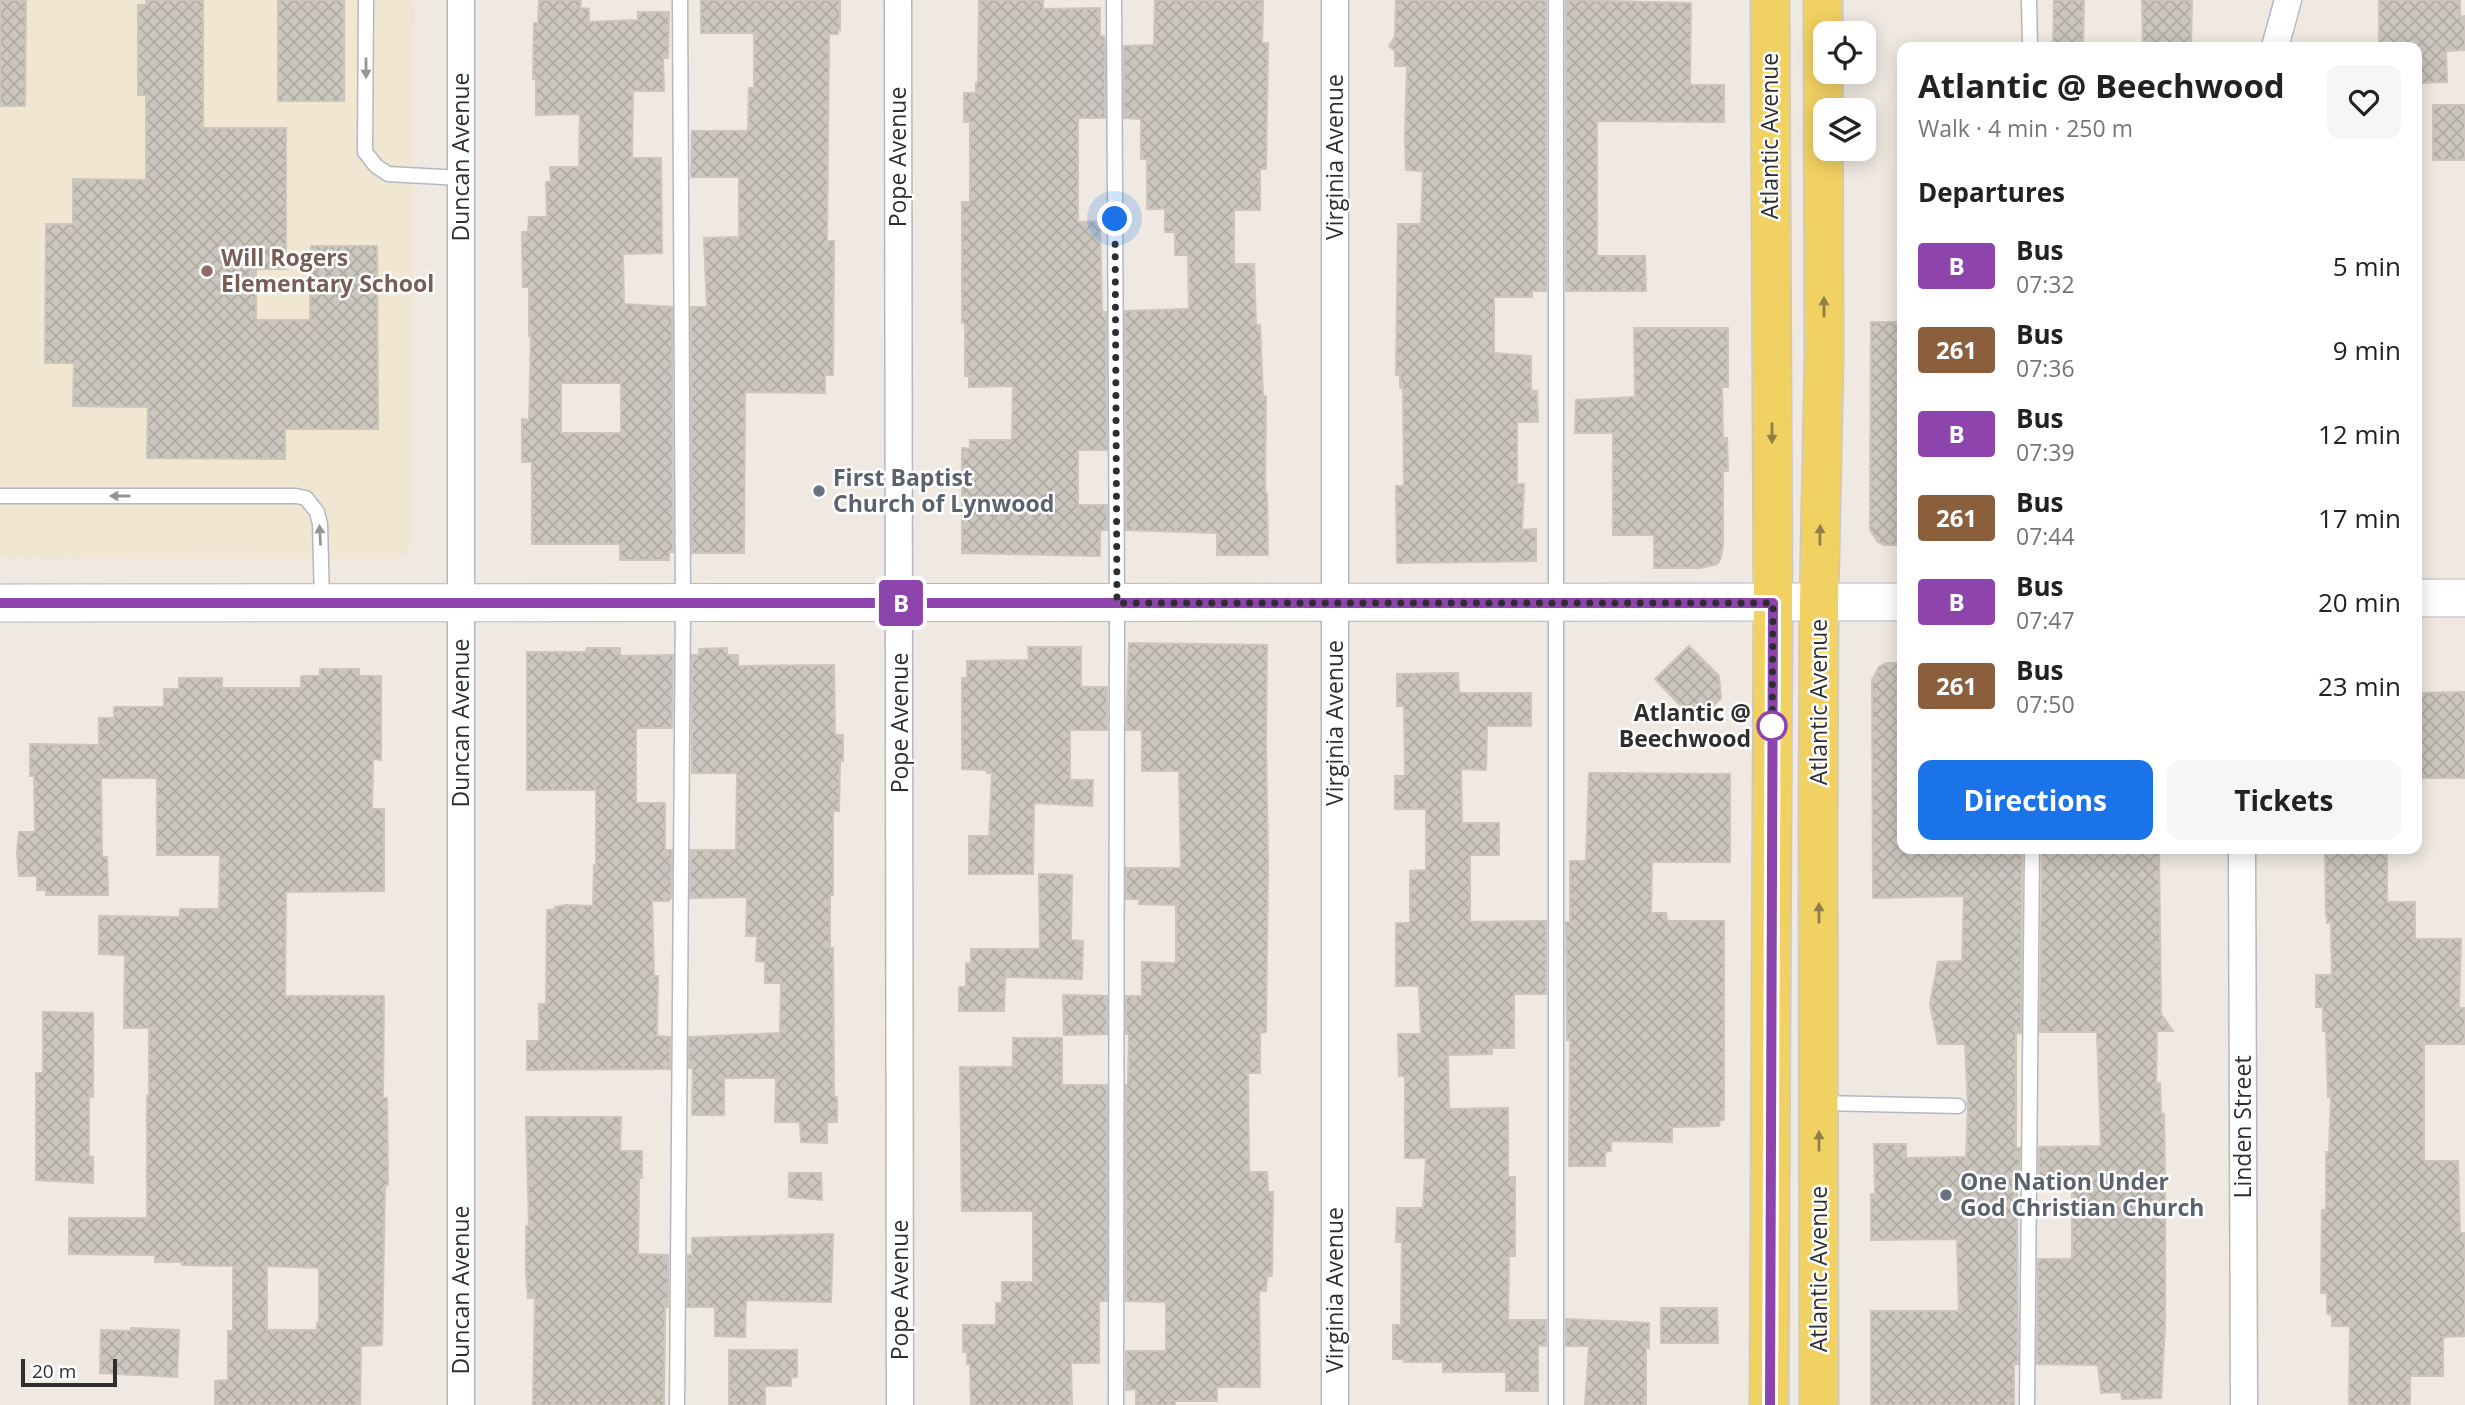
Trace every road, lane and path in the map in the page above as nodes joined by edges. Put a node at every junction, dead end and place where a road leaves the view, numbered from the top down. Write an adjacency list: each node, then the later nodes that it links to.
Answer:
1 (366, 0): 14 (lane, one-way to 14)
2 (461, 0): 14 (street, Duncan Avenue)
3 (680, 0): 22 (lane)
4 (898, 0): 23 (street, Pope Avenue)
5 (1114, 0): 24 (lane)
6 (1335, 0): 25 (street, Virginia Avenue)
7 (1556, 0): 26 (lane)
8 (1770, 0): 27 (main road, Atlantic Avenue, one-way to 27)
9 (1823, 0): 28 (main road, Atlantic Avenue, one-way to 9)
10 (2029, 0): 12 (lane)
11 (2288, 0): 13 (street)
12 (2030, 42)
13 (2276, 42)
14 (461, 178): 21 (street, Duncan Avenue)
15 (0, 496): 20 (lane, one-way to 15)
16 (2422, 598): 17 (street)
17 (2465, 598)
18 (1897, 602): 28 (street)
19 (0, 603): 20 (street)
20 (322, 603): 21 (street)
21 (461, 603): 22 (street); 33 (street, Duncan Avenue)
22 (683, 603): 23 (street); 34 (lane)
23 (900, 603): 24 (street); 35 (street, Pope Avenue)
24 (1117, 603): 25 (street); 36 (lane)
25 (1335, 603): 26 (street); 37 (street, Virginia Avenue)
26 (1555, 603): 27 (street); 38 (lane)
27 (1773, 603): 28 (street); 39 (main road, Atlantic Avenue)
28 (1819, 603): 31 (main road, Atlantic Avenue, one-way to 28)
29 (2032, 854): 41 (lane)
30 (2242, 854): 42 (street, Linden Street)
31 (1819, 1103): 32 (lane); 40 (main road, Atlantic Avenue, one-way to 31)
32 (1958, 1106)
33 (461, 1405)
34 (677, 1405)
35 (900, 1405)
36 (1116, 1405)
37 (1335, 1405)
38 (1556, 1405)
39 (1769, 1405)
40 (1819, 1405)
41 (2027, 1405)
42 (2244, 1405)

